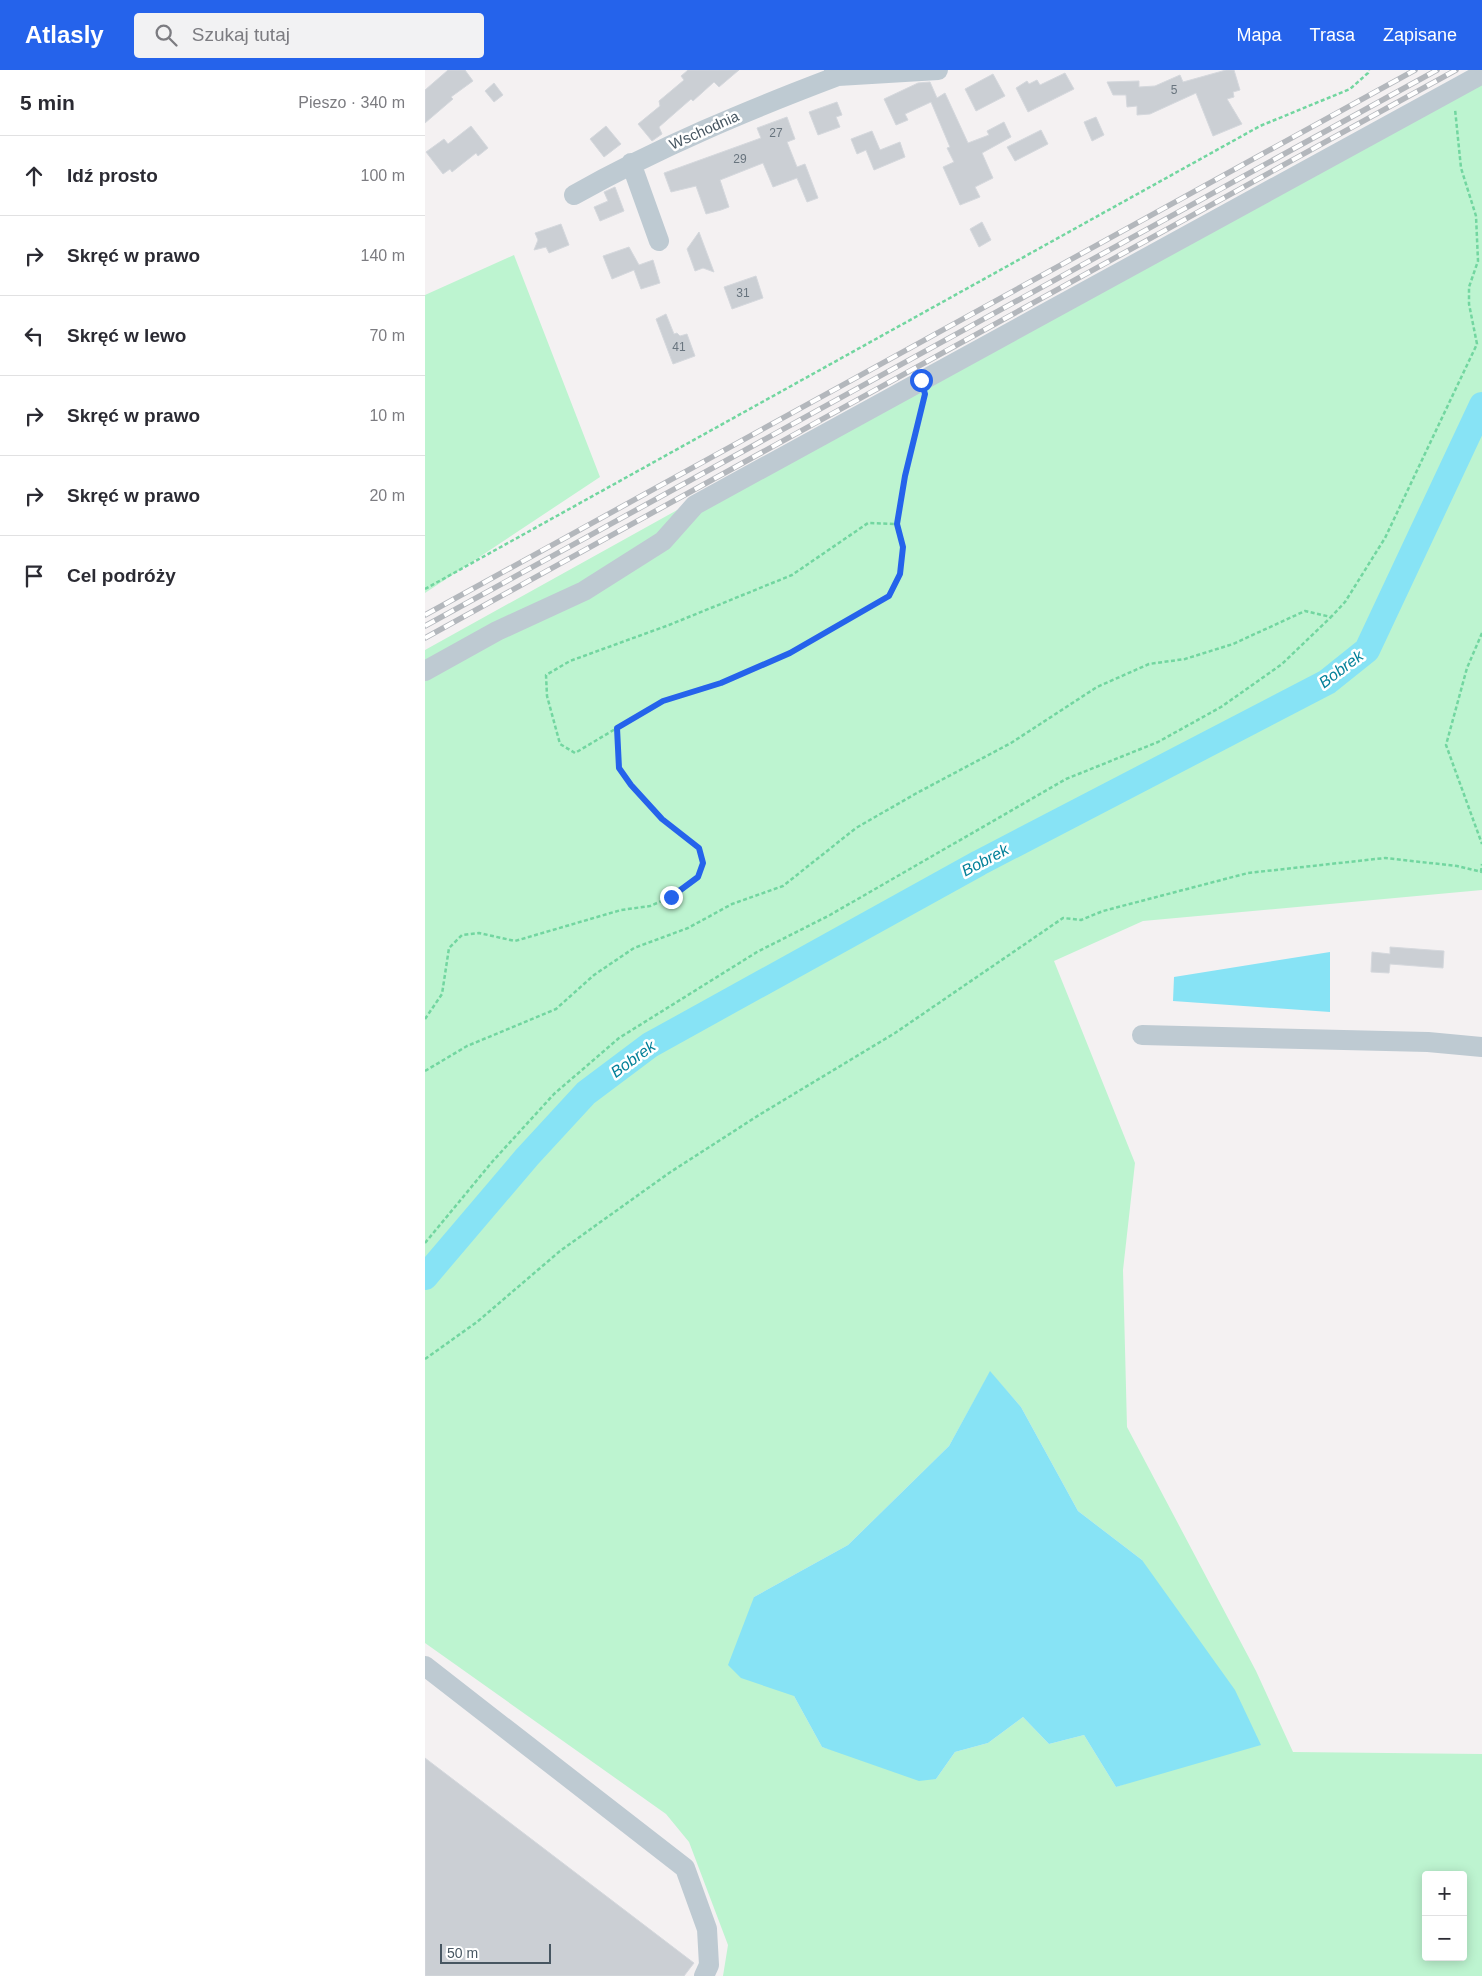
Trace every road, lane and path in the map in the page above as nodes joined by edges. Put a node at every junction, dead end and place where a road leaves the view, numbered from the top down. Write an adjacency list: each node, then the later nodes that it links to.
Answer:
1 (938, 70): 3 (street, Wschodnia)
2 (1369, 70): 11 (path)
3 (836, 73): 6 (street, Wschodnia)
4 (1482, 74): 5 (street)
5 (1454, 88): 9 (street); 12 (path)
6 (631, 163): 7 (street, Wschodnia); 8 (street)
7 (574, 195)
8 (659, 241)
9 (921, 380): 10 (path); 14 (street)
10 (897, 524): 15 (path); 15 (path)
11 (425, 590)
12 (1331, 616): 22 (path); 23 (path)
13 (1482, 633): 16 (path)
14 (425, 671)
15 (617, 728): 19 (path)
16 (1482, 844)
17 (1482, 864): 18 (path)
18 (1481, 872): 24 (path)
19 (425, 1019)
20 (1142, 1035): 21 (street)
21 (1482, 1046)
22 (425, 1071)
23 (425, 1243)
24 (425, 1359)
25 (425, 1666): 26 (street)
26 (704, 1976)

